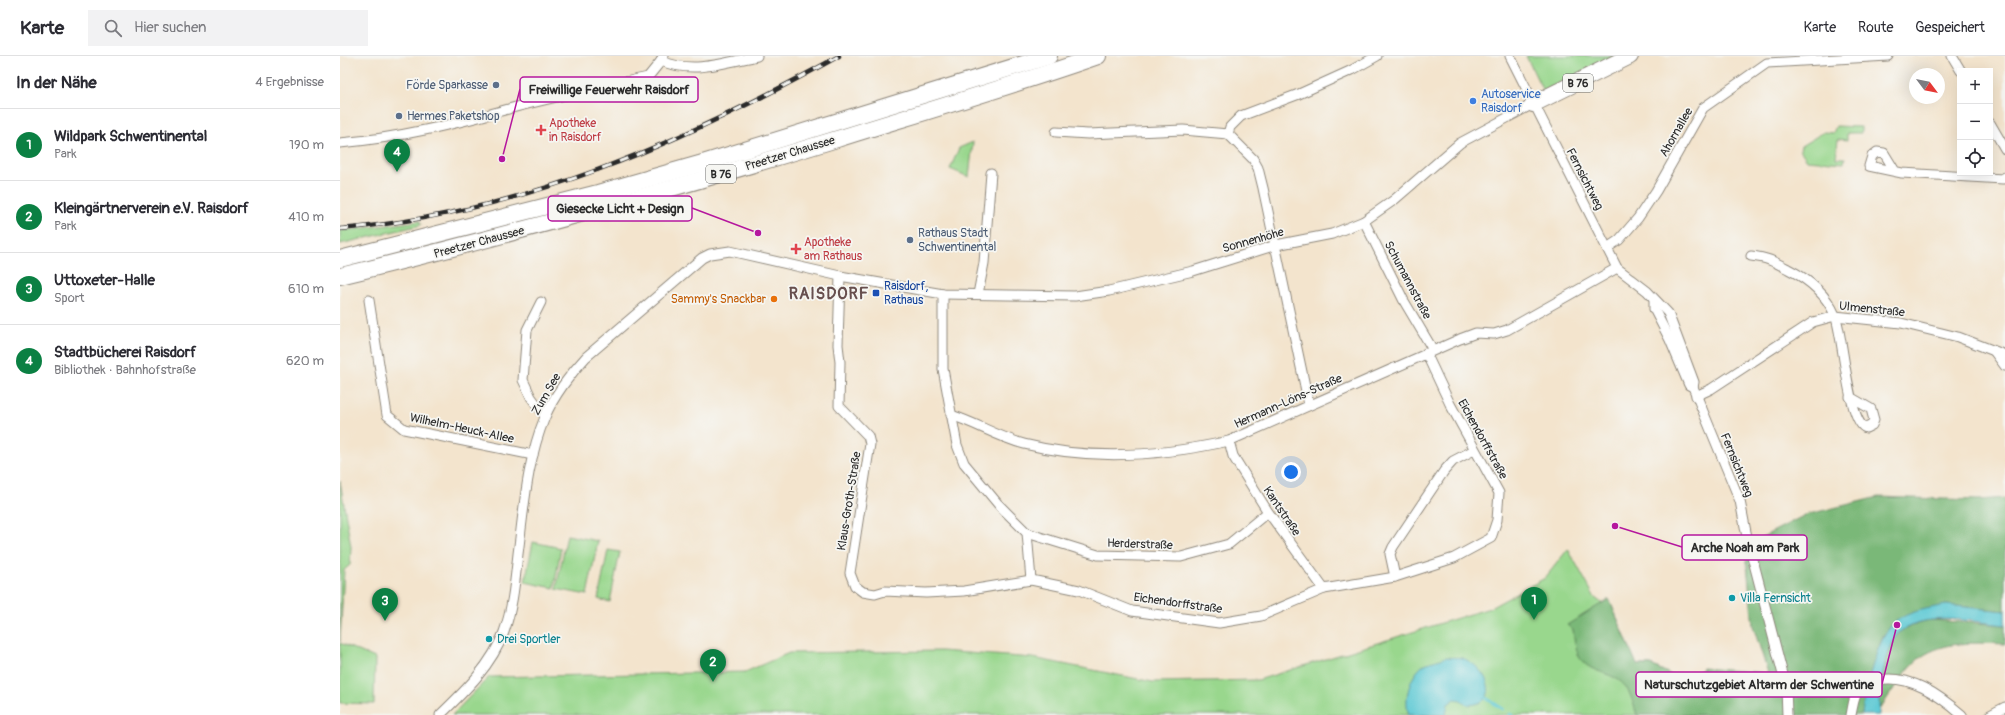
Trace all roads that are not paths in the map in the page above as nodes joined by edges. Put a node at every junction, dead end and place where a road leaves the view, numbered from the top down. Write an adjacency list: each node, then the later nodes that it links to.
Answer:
1 (757, 56): 9 (street)
2 (1049, 56): 24 (highway, Preetzer Chaussee / B 76)
3 (1098, 56): 26 (highway, Preetzer Chaussee / B 76)
4 (1377, 56): 14 (street)
5 (1510, 56): 11 (street, Fernsichtweg)
6 (1630, 56): 11 (highway, B 76)
7 (1888, 56): 22 (street, Ahornallee)
8 (1952, 56): 10 (street)
9 (662, 59): 15 (street)
10 (1959, 68)
11 (1533, 104): 20 (street, Sonnenhöhe); 22 (street, Fernsichtweg)
12 (1993, 128): 16 (street)
13 (1056, 132): 14 (street)
14 (1228, 134): 21 (street)
15 (340, 143)
16 (2005, 149)
17 (1895, 171): 19 (street)
18 (991, 173): 29 (street)
19 (2005, 177)
20 (1364, 221): 21 (street, Sonnenhöhe); 34 (street, Schumannstraße)
21 (1276, 245): 29 (street, Sonnenhöhe); 39 (street)
22 (1607, 248): 25 (street, Fernsichtweg)
23 (1751, 256): 32 (street)
24 (340, 259)
25 (1617, 268): 34 (street, Hermann-Löns-Straße); 37 (street, Fernsichtweg)
26 (340, 276)
27 (840, 276): 28 (street, Zum See); 41 (street, Zum See); 47 (street, Klaus-Groth-Straße)
28 (943, 294): 29 (street, Sonnenhöhe); 40 (street)
29 (978, 294)
30 (369, 300): 44 (street, Wilhelm-Heuck-Allee)
31 (540, 302): 41 (street)
32 (1835, 316): 33 (street, Ulmenstraße); 37 (street, Ulmenstraße); 38 (street)
33 (1993, 350): 35 (street, Ulmenstraße); 36 (street)
34 (1430, 351): 39 (street, Hermann-Löns-Straße); 43 (street, Eichendorffstraße)
35 (2005, 355)
36 (2005, 366)
37 (1694, 391): 53 (street, Fernsichtweg)
38 (1850, 397)
39 (1309, 405): 42 (street, Hermann-Löns-Straße)
40 (951, 415): 42 (street, Hermann-Löns-Straße); 46 (street)
41 (545, 416): 44 (street, Zum See)
42 (1228, 441): 45 (street, Kantstraße)
43 (1474, 450): 48 (street); 48 (street, Eichendorffstraße)
44 (533, 455): 52 (street, Zum See)
45 (1268, 512): 46 (street, Herderstraße); 50 (street, Kantstraße)
46 (1027, 533): 49 (street)
47 (850, 573): 49 (street, Eichendorffstraße)
48 (1395, 577): 50 (street, Eichendorffstraße)
49 (1031, 580): 50 (street, Eichendorffstraße)
50 (1324, 589)
51 (2005, 707): 56 (street)
52 (440, 715)
53 (1787, 715)
54 (1851, 715): 55 (street)
55 (1962, 715)
56 (1990, 715)

